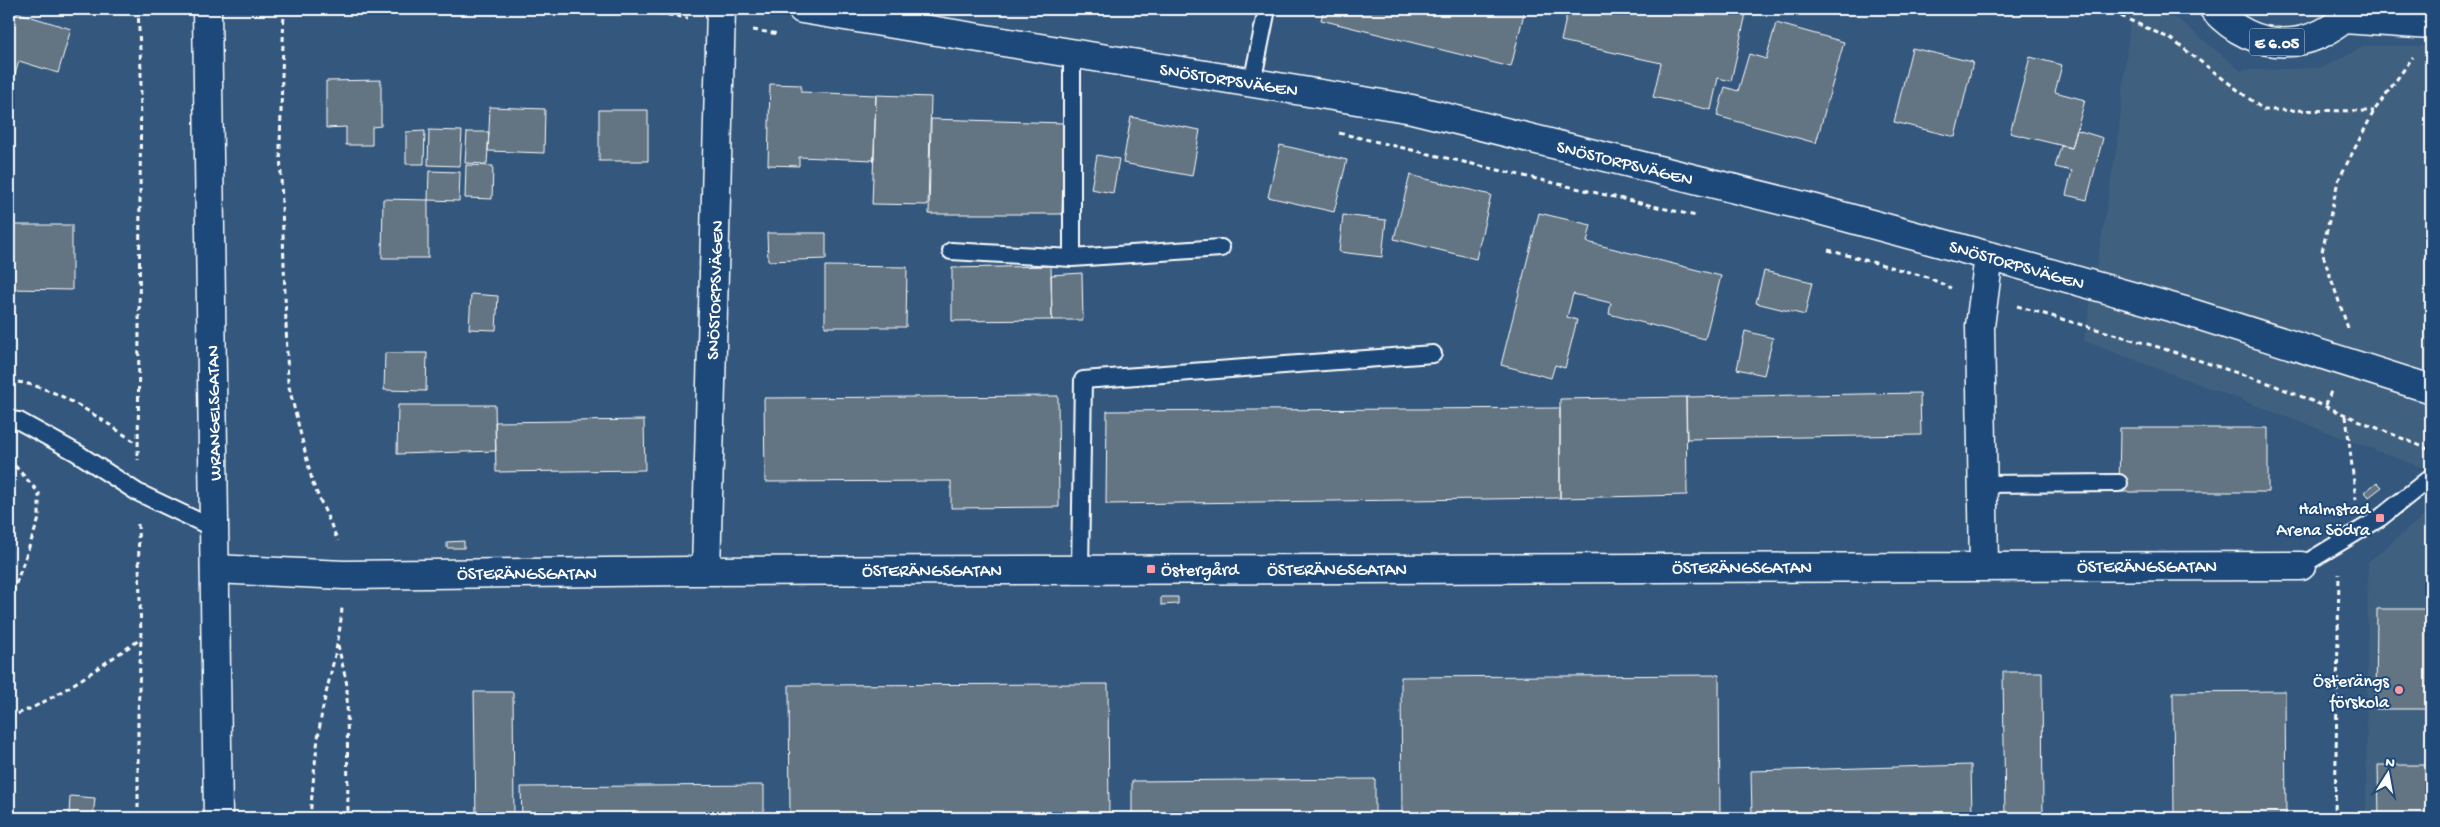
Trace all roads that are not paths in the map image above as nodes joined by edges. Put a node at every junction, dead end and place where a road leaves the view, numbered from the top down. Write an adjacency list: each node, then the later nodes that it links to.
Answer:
1 (207, 9): 20 (main road, WRANGELSGATAN)
2 (802, 9): 8 (main road, SNÖSTORPSVÄGEN)
3 (1267, 9): 9 (lane)
4 (2214, 9): 5 (main road, E 6.05)
5 (2349, 14): 7 (main road)
6 (721, 16): 25 (main road, SNÖSTORPSVÄGEN)
7 (2431, 25)
8 (1072, 54): 9 (main road, SNÖSTORPSVÄGEN); 13 (lane)
9 (1252, 83): 12 (main road, SNÖSTORPSVÄGEN)
10 (1221, 248): 13 (lane)
11 (951, 251): 13 (lane)
12 (1989, 256): 15 (main road, SNÖSTORPSVÄGEN); 19 (main road)
13 (1072, 258)
14 (1433, 354): 24 (lane)
15 (2431, 389)
16 (9, 420): 20 (lane)
17 (2431, 477): 22 (lane, ÖSTERÄNGSGATAN)
18 (2119, 483): 19 (lane)
19 (1983, 484): 21 (main road)
20 (215, 529): 23 (main road, WRANGELSGATAN)
21 (1984, 566): 22 (main road, ÖSTERÄNGSGATAN); 24 (main road, ÖSTERÄNGSGATAN)
22 (2301, 566)
23 (215, 569): 25 (main road, ÖSTERÄNGSGATAN); 26 (main road, WRANGELSGATAN)
24 (1080, 570): 25 (main road, ÖSTERÄNGSGATAN)
25 (706, 571)
26 (218, 818)

